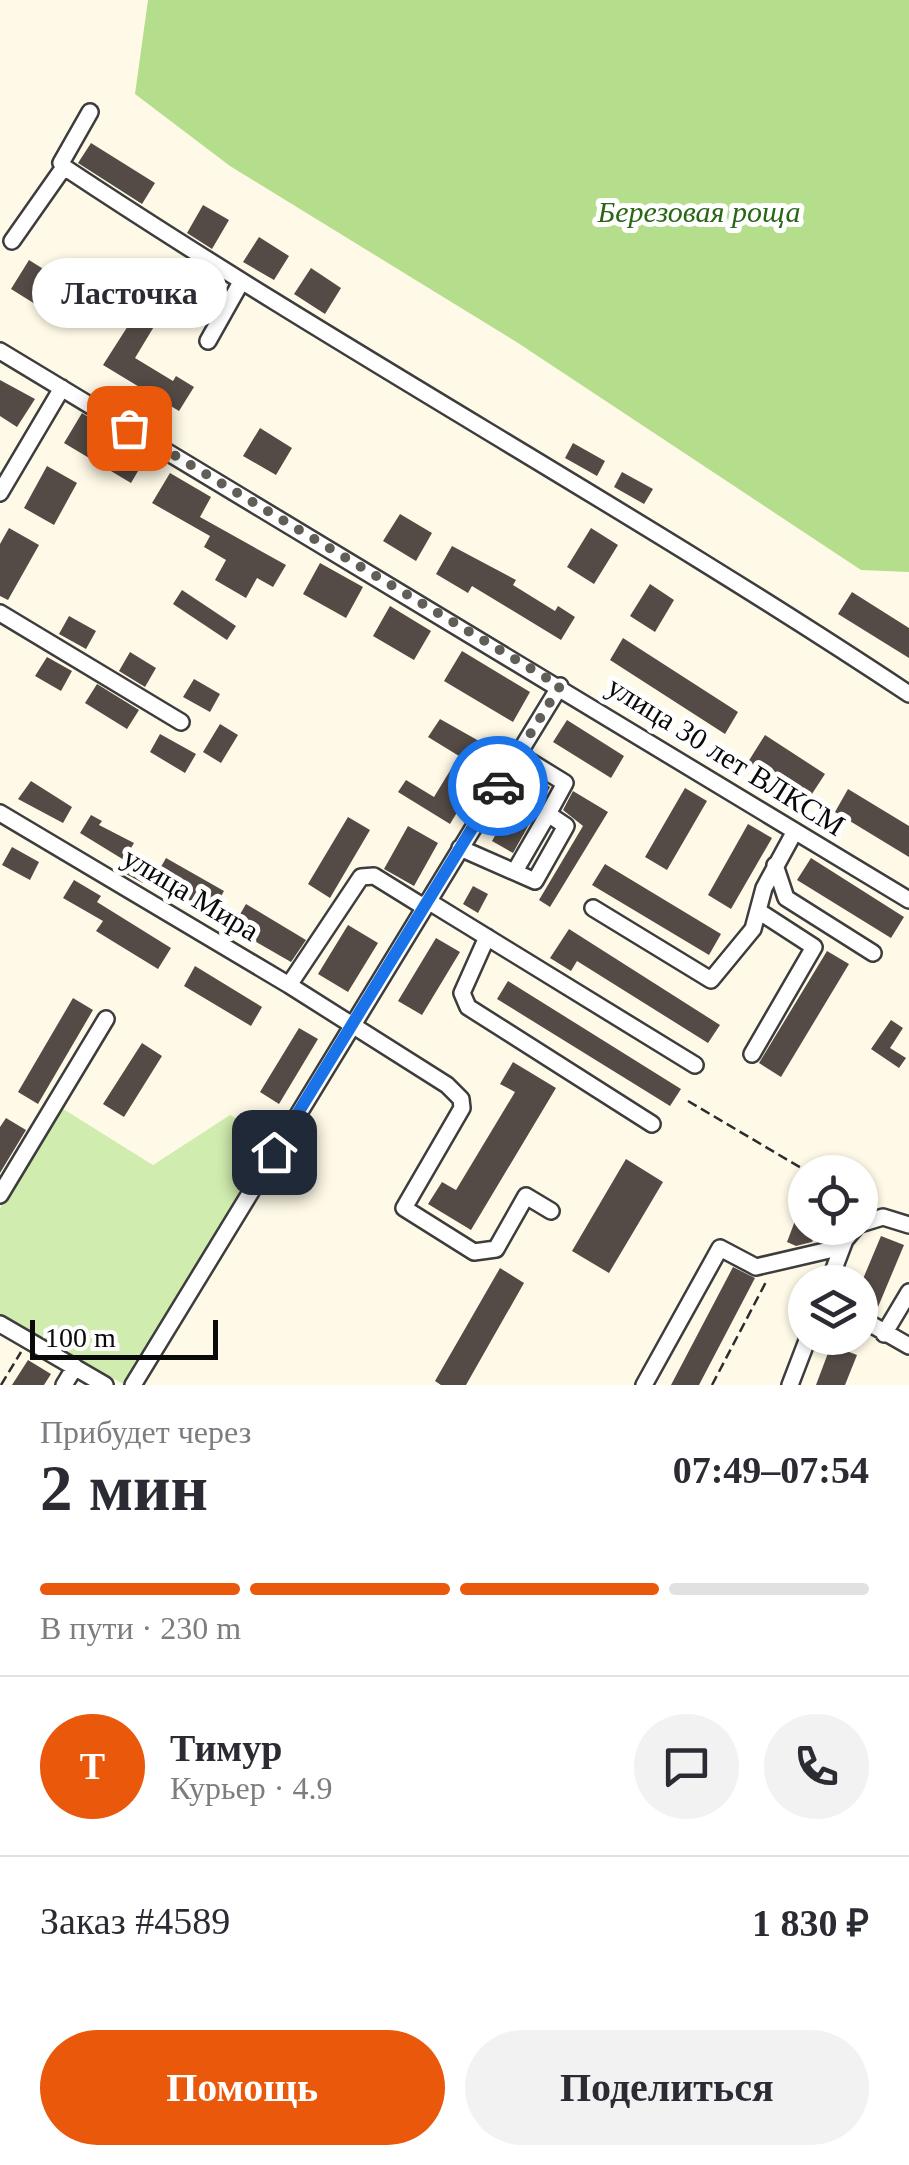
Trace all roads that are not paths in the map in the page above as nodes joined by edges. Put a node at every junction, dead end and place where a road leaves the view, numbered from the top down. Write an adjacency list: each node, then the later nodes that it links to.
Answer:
1 (90, 112): 2 (street)
2 (64, 167): 3 (street); 4 (street)
3 (12, 241)
4 (240, 284): 5 (street); 11 (street)
5 (208, 340)
6 (0, 351): 7 (street, улица 30 лет ВЛКСМ)
7 (62, 388): 8 (street); 10 (street, улица 30 лет ВЛКСМ)
8 (0, 493)
9 (0, 612): 12 (street)
10 (560, 686): 13 (street); 15 (street, улица 30 лет ВЛКСМ)
11 (909, 694)
12 (181, 722)
13 (518, 754): 16 (street); 16 (street)
14 (0, 813): 24 (street, улица Мира)
15 (795, 831): 17 (street); 18 (street, улица 30 лет ВЛКСМ)
16 (460, 848): 19 (street)
17 (775, 865): 21 (street); 23 (street)
18 (909, 900)
19 (426, 904): 22 (street); 24 (street); 26 (street)
20 (592, 908): 21 (street)
21 (760, 912): 27 (street)
22 (487, 938): 28 (street); 29 (street)
23 (873, 953)
24 (289, 984): 26 (street, улица Мира)
25 (106, 1019): 30 (street)
26 (352, 1024): 31 (street, улица Мира); 45 (street)
27 (752, 1054)
28 (695, 1065)
29 (652, 1124)
30 (0, 1194)
31 (551, 1211)
32 (878, 1219): 33 (street)
33 (909, 1225)
34 (842, 1247): 35 (street); 46 (street)
35 (835, 1265)
36 (909, 1292): 39 (street)
37 (0, 1324): 42 (street)
38 (878, 1330): 39 (street)
39 (884, 1334): 40 (street)
40 (909, 1346)
41 (801, 1355): 47 (street)
42 (74, 1368): 43 (street); 44 (street)
43 (64, 1385)
44 (105, 1385)
45 (133, 1385)
46 (644, 1385)
47 (790, 1385)

